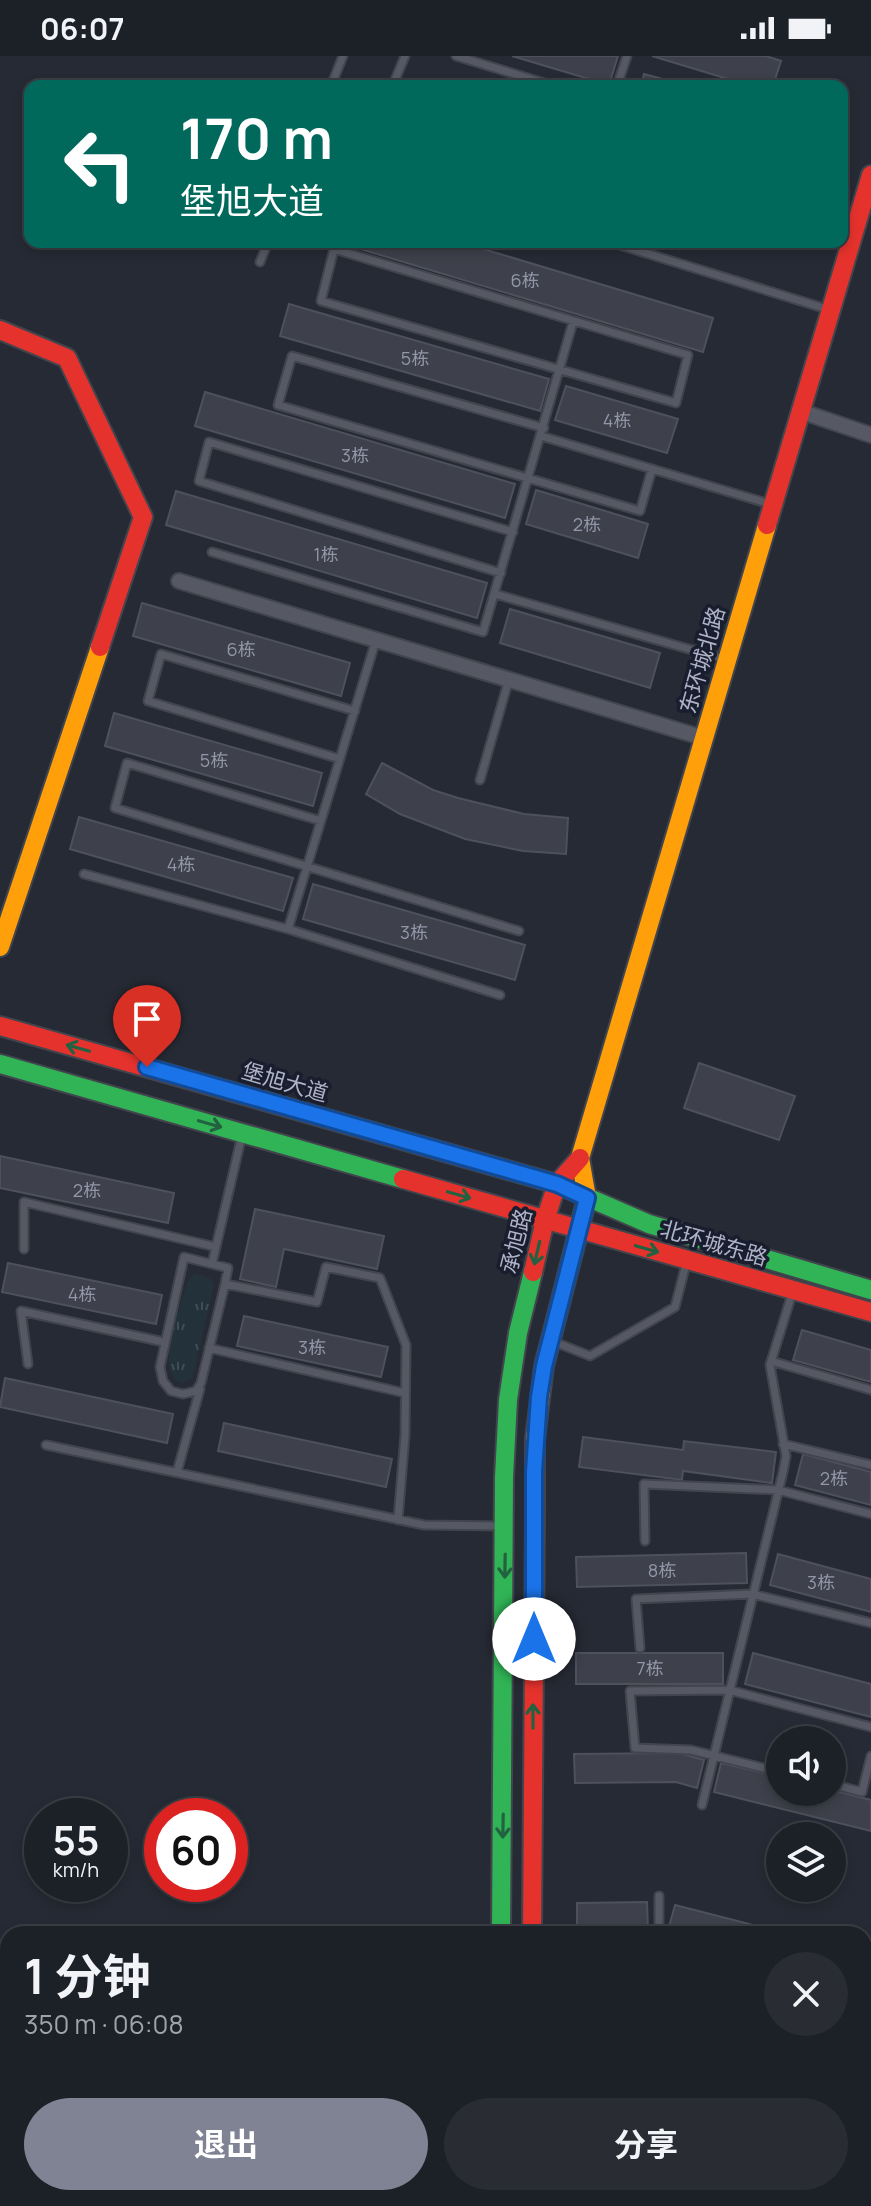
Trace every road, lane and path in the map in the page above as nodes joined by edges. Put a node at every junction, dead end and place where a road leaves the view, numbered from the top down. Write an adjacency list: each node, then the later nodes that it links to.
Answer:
1 (343, 56): 5 (lane)
2 (405, 56): 6 (lane)
3 (456, 56): 7 (lane)
4 (627, 56): 8 (lane)
5 (333, 80)
6 (395, 80)
7 (534, 80)
8 (619, 80)
9 (871, 175): 10 (main road, 东环城北路)
10 (865, 220): 14 (main road, 东环城北路)
11 (266, 248): 13 (lane)
12 (629, 248): 14 (lane)
13 (260, 262)
14 (830, 310): 18 (main road, 东环城北路)
15 (573, 322): 17 (lane); 17 (lane); 17 (lane)
16 (0, 330): 41 (main road)
17 (560, 370): 19 (lane)
18 (800, 411): 20 (street); 23 (main road, 东环城北路)
19 (542, 432): 21 (lane); 22 (lane); 22 (lane)
20 (871, 435)
21 (652, 469): 22 (lane); 23 (lane)
22 (529, 479): 24 (lane)
23 (773, 504): 30 (main road, 东环城北路)
24 (513, 532): 26 (lane); 26 (lane)
25 (212, 552): 28 (lane)
26 (501, 573): 28 (lane)
27 (179, 581): 29 (street)
28 (495, 594): 30 (lane)
29 (376, 640): 31 (street); 32 (lane)
30 (727, 660): 33 (main road, 东环城北路)
31 (509, 679): 33 (street); 35 (lane)
32 (355, 711): 34 (lane); 34 (lane)
33 (704, 738): 46 (main road, 东环城北路)
34 (340, 759): 36 (lane)
35 (480, 780)
36 (321, 821): 37 (lane); 37 (lane)
37 (307, 866): 39 (lane); 40 (lane)
38 (84, 874): 39 (lane)
39 (288, 929): 42 (lane)
40 (519, 931)
41 (0, 947)
42 (500, 995)
43 (0, 1026): 47 (main road, 堡旭大道, one-way to 43)
44 (0, 1064): 45 (main road, one-way to 45)
45 (242, 1133): 49 (main road, one-way to 49); 51 (lane)
46 (580, 1158): 47 (main road, 承旭路); 48 (main road)
47 (557, 1184): 48 (main road, 北环城东路); 49 (main road, 承旭路)
48 (587, 1198): 50 (main road); 55 (main road, 北环城东路)
49 (545, 1220): 50 (main road, 北环城东路); 75 (main road, 承旭路, one-way to 75)
50 (578, 1229): 53 (main road, 北环城东路, one-way to 53); 60 (main road)
51 (216, 1247): 52 (lane); 54 (lane)
52 (24, 1249)
53 (687, 1260): 57 (main road, 北环城东路); 60 (lane)
54 (212, 1264): 56 (lane); 61 (lane)
55 (800, 1269): 57 (lane); 58 (main road, 北环城东路)
56 (225, 1284): 62 (lane); 67 (lane)
57 (794, 1290): 59 (main road, 北环城东路); 63 (lane)
58 (871, 1290)
59 (871, 1312)
60 (550, 1340): 89 (main road, one-way to 60)
61 (164, 1342): 64 (lane); 65 (lane)
62 (209, 1348): 65 (lane); 67 (lane)
63 (771, 1361): 66 (lane); 68 (lane)
64 (28, 1364)
65 (201, 1383): 71 (lane)
66 (871, 1390)
67 (405, 1393): 74 (lane)
68 (783, 1444): 70 (lane); 72 (lane)
69 (46, 1445): 71 (lane)
70 (871, 1465)
71 (177, 1472): 74 (lane)
72 (778, 1490): 73 (lane); 76 (lane); 77 (lane)
73 (871, 1514)
74 (398, 1520): 75 (lane)
75 (505, 1527): 88 (main road, 承旭路, one-way to 88)
76 (645, 1541)
77 (752, 1594): 78 (lane); 79 (lane); 80 (lane)
78 (871, 1623)
79 (640, 1648)
80 (729, 1690): 81 (lane); 82 (lane); 82 (lane)
81 (871, 1727)
82 (713, 1756): 84 (lane); 86 (lane)
83 (871, 1756): 85 (lane)
84 (766, 1769)
85 (846, 1788)
86 (702, 1805)
87 (659, 1896): 90 (lane)
88 (501, 1926)
89 (532, 1926)
90 (659, 1926)

